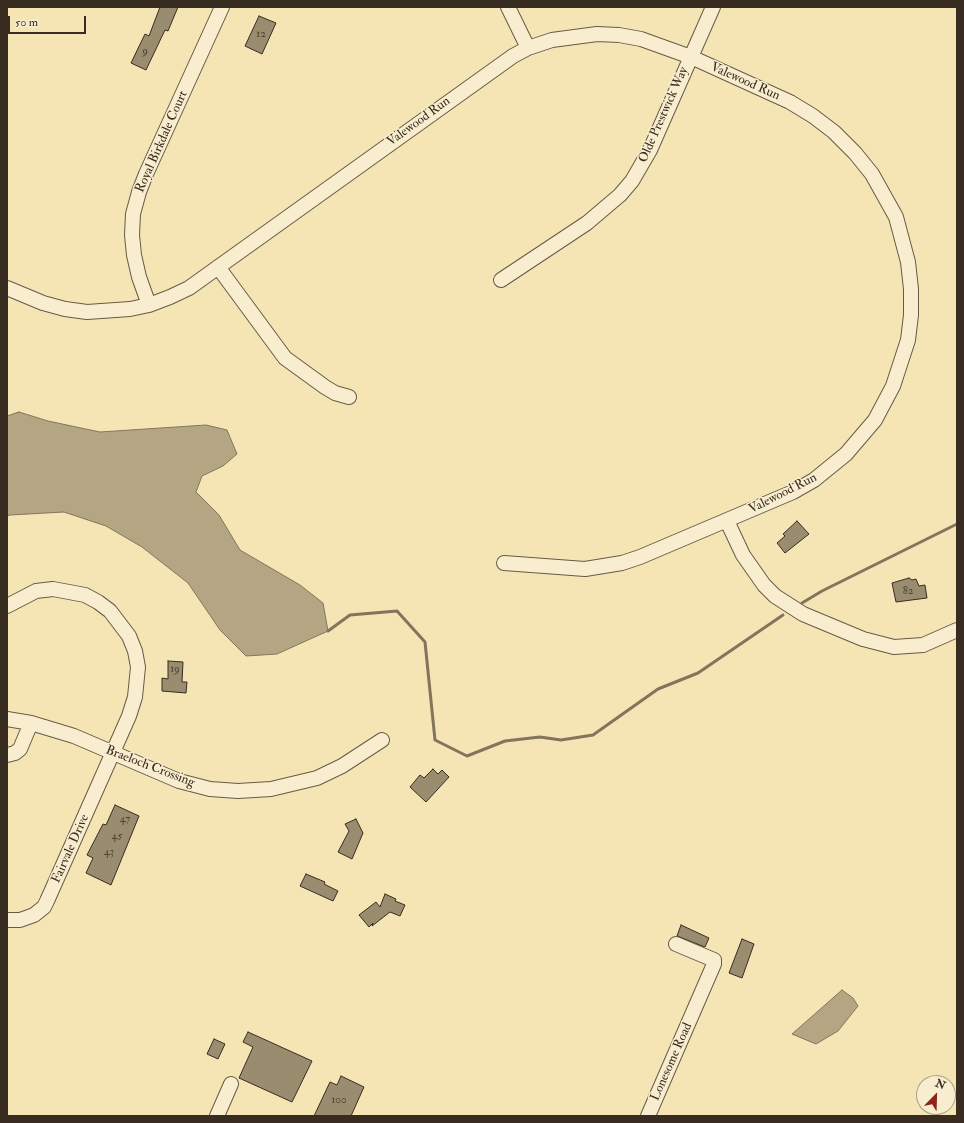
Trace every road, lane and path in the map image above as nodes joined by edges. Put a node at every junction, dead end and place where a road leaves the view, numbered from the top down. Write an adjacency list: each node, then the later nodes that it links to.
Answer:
1 (222, 7): 9 (street, Royal Birkdale Court)
2 (508, 7): 4 (street)
3 (713, 7): 5 (street, Olde Prestwick Way)
4 (528, 48): 5 (street, Valewood Run); 6 (street, Valewood Run)
5 (690, 57): 7 (street, Olde Prestwick Way); 11 (street, Valewood Run)
6 (218, 267): 9 (street, Valewood Run); 10 (street)
7 (501, 280)
8 (7, 288): 9 (street, Valewood Run)
9 (149, 305)
10 (349, 397)
11 (727, 521): 12 (street, Valewood Run); 14 (street)
12 (504, 563)
13 (7, 606): 18 (street, Fairvale Drive)
14 (957, 630)
15 (7, 719): 16 (street, Braeloch Crossing)
16 (31, 723): 18 (street, Braeloch Crossing); 19 (street)
17 (382, 740): 18 (street, Braeloch Crossing)
18 (113, 753): 20 (street, Fairvale Drive)
19 (7, 755)
20 (7, 920)
21 (676, 944): 24 (street, Lonesome Road)
22 (231, 1084): 23 (street)
23 (217, 1116)
24 (648, 1116)

